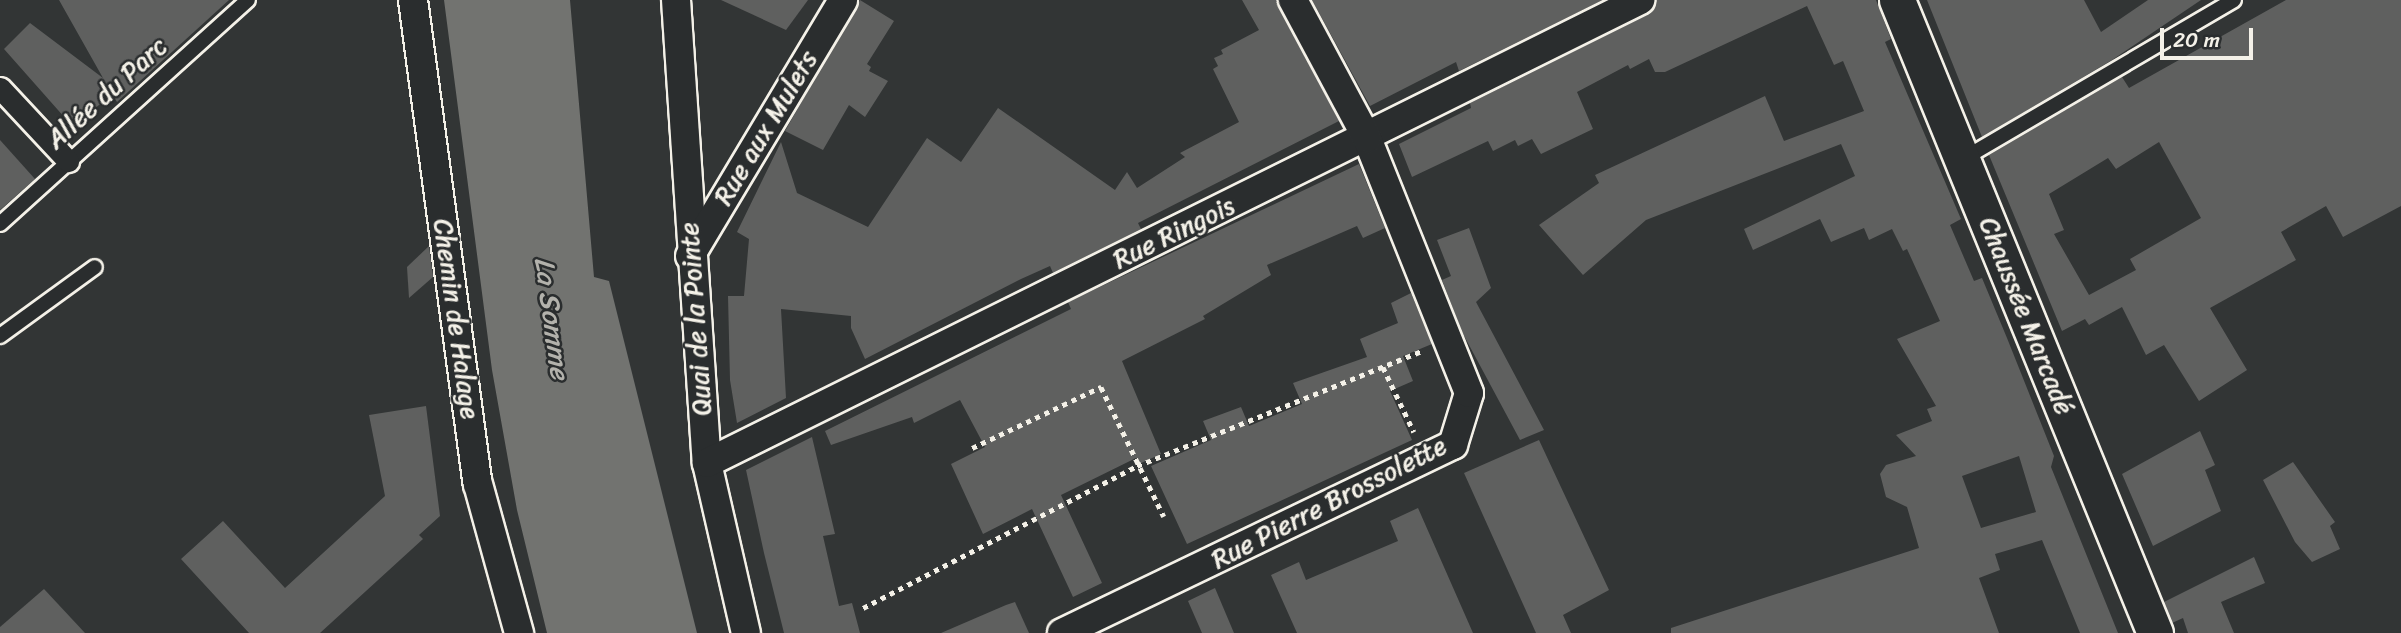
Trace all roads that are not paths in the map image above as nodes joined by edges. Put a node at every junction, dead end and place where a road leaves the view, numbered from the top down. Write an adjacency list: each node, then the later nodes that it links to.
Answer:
1 (248, 0): 12 (lane, Allée du Parc)
2 (413, 0): 18 (street, Chemin de Halage)
3 (676, 0): 14 (street, Quai de la Pointe)
4 (843, 0): 14 (street, Rue aux Mulets)
5 (1293, 0): 10 (street, Rue Pierre Brossolette)
6 (1640, 0): 10 (street, Rue Ringois)
7 (1896, 0): 11 (street, Chaussée Marcadé)
8 (2234, 0): 11 (lane)
9 (0, 88): 12 (street)
10 (1367, 138): 17 (street, Rue Ringois); 20 (street, Rue Pierre Brossolette)
11 (1962, 160): 21 (street, Chaussée Marcadé)
12 (68, 161): 13 (lane, Allée du Parc)
13 (0, 224)
14 (690, 256): 17 (street, Quai de la Pointe)
15 (95, 267): 16 (lane)
16 (0, 336)
17 (707, 463): 19 (street, Quai de la Pointe)
18 (519, 633)
19 (746, 633)
20 (1062, 633)
21 (2155, 633)

